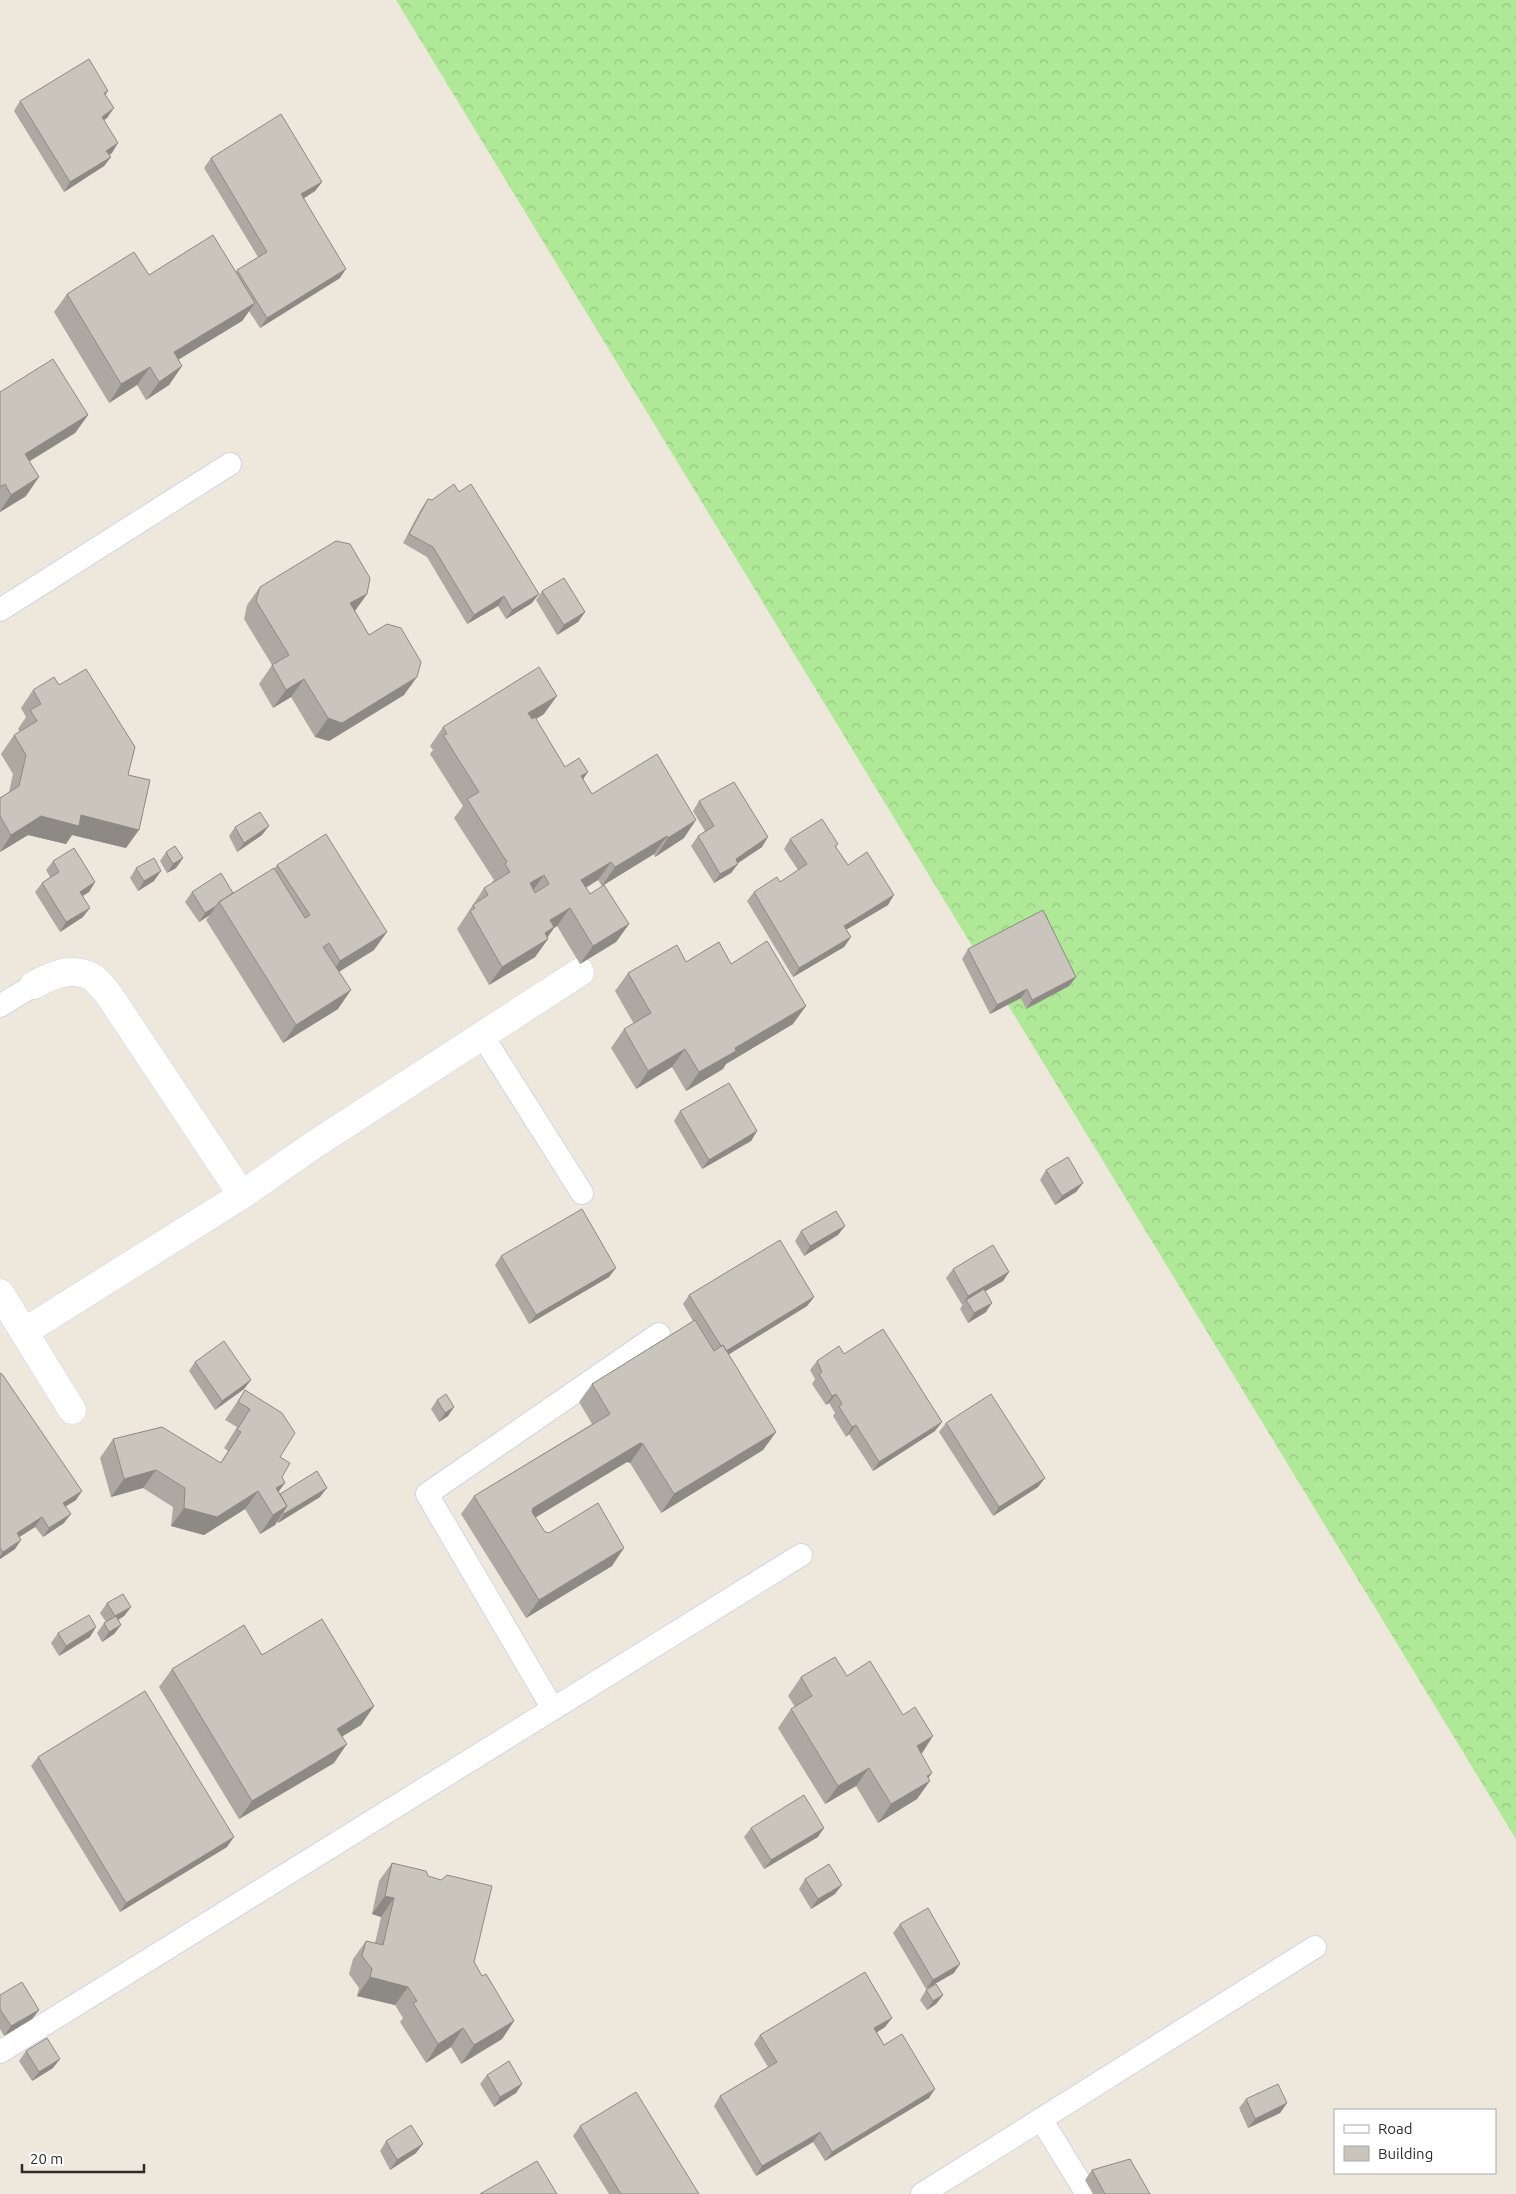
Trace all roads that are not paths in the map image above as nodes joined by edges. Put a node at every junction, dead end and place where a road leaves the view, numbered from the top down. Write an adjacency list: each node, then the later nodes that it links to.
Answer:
1 (230, 464): 2 (lane)
2 (0, 610)
3 (580, 972): 6 (street)
4 (34, 985): 5 (lane); 8 (street)
5 (0, 1006)
6 (482, 1035): 7 (lane); 8 (street)
7 (582, 1193)
8 (242, 1195): 10 (street)
9 (0, 1293): 10 (street)
10 (24, 1332): 12 (street)
11 (659, 1334): 14 (lane)
12 (72, 1410)
13 (801, 1555): 14 (lane)
14 (553, 1708): 16 (lane)
15 (1316, 1947): 17 (lane)
16 (0, 2052)
17 (1041, 2119): 18 (lane); 19 (lane)
18 (922, 2194)
19 (1087, 2194)

